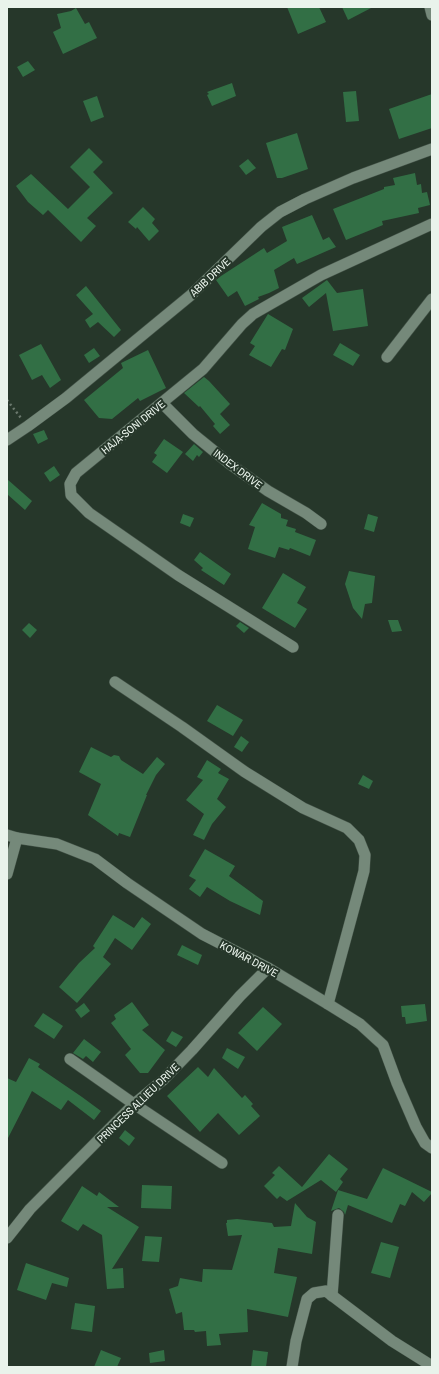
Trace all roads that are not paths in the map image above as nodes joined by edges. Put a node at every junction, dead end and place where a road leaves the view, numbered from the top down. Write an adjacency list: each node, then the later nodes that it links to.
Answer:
1 (430, 7): 2 (street)
2 (432, 15)
3 (432, 148): 8 (street, ABIB DRIVE)
4 (432, 224): 7 (street, HAJA-SONI DRIVE)
5 (432, 299): 6 (street)
6 (387, 357)
7 (162, 404): 9 (street, INDEX DRIVE); 10 (street, HAJA-SONI DRIVE)
8 (7, 440)
9 (321, 524)
10 (293, 647)
11 (115, 682): 15 (street)
12 (12, 837): 13 (street); 14 (street, KOWAR DRIVE)
13 (7, 874)
14 (268, 968): 15 (street, KOWAR DRIVE); 17 (street, PRINCESS ALLIEU DRIVE)
15 (328, 1004): 18 (street, KOWAR DRIVE)
16 (70, 1059): 17 (street)
17 (134, 1104): 19 (street); 21 (street, PRINCESS ALLIEU DRIVE)
18 (432, 1148)
19 (222, 1163)
20 (338, 1215): 22 (street)
21 (7, 1238)
22 (329, 1294): 23 (street); 24 (street)
23 (432, 1366)
24 (292, 1367)

